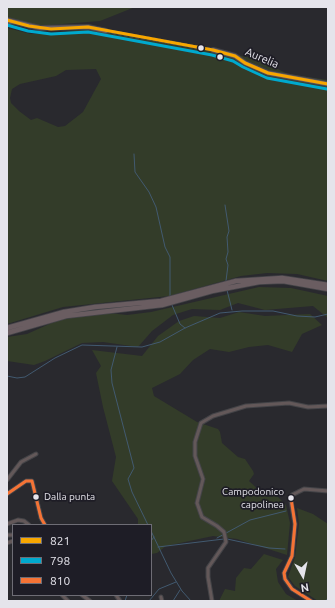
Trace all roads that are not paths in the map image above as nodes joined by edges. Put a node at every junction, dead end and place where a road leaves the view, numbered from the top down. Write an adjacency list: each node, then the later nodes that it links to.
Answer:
1 (7, 20): 2 (main road)
2 (13, 22): 3 (street); 5 (main road)
3 (7, 24)
4 (94, 26): 5 (street)
5 (88, 27): 6 (main road)
6 (106, 31)
7 (213, 50): 8 (main road, Aurelia)
8 (328, 84)
9 (315, 284): 10 (highway); 11 (highway); 12 (highway)
10 (328, 285)
11 (328, 288)
12 (162, 303): 13 (highway); 14 (highway)
13 (7, 328)
14 (7, 333)
15 (328, 406): 23 (street)
16 (36, 454): 17 (street)
17 (7, 480)
18 (328, 491): 24 (street)
19 (7, 494): 22 (street)
20 (7, 524): 21 (street)
21 (28, 524)
22 (44, 524)
23 (212, 601)
24 (311, 601)

